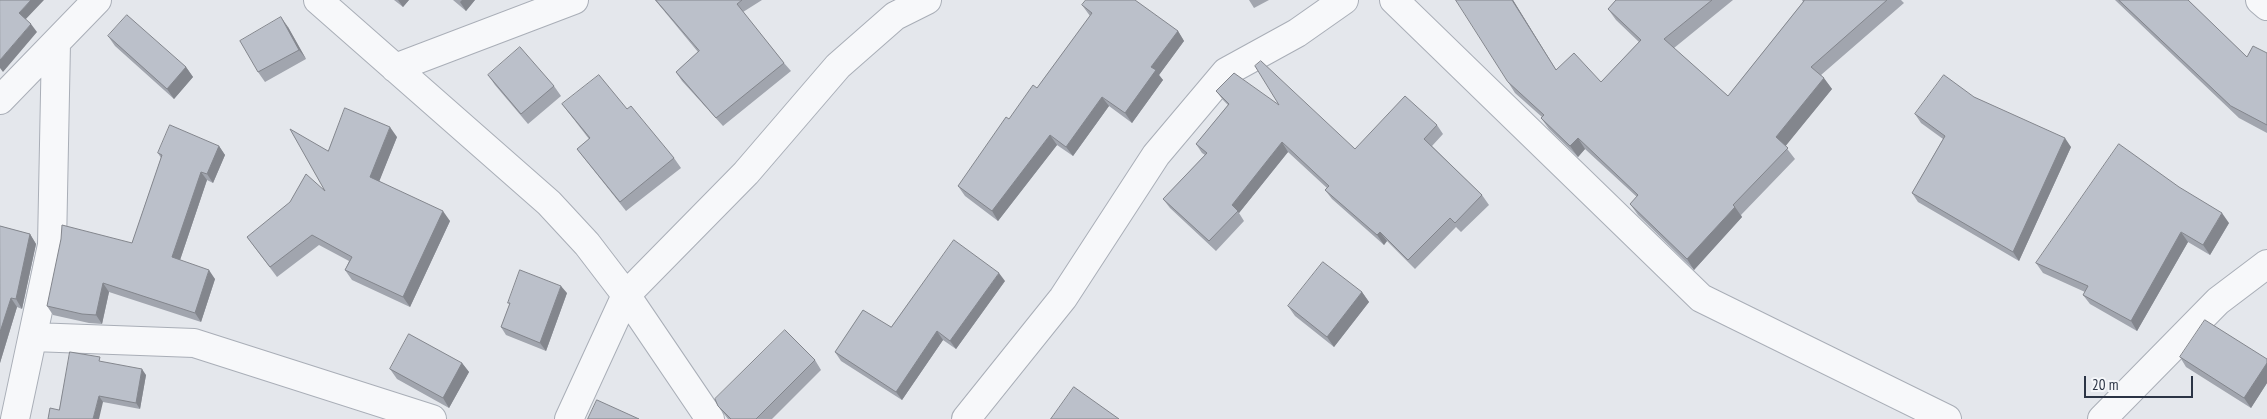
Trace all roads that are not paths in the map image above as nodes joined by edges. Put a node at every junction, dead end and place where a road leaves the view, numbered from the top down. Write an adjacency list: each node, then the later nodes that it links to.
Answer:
1 (98, 0): 9 (street)
2 (318, 0): 10 (street)
3 (574, 0): 10 (street)
4 (927, 0): 13 (street)
5 (1344, 0): 19 (street)
6 (1394, 0): 20 (street)
7 (2260, 0): 8 (street)
8 (2267, 6)
9 (56, 43): 11 (street); 14 (street)
10 (396, 68): 13 (street)
11 (0, 100)
12 (2267, 264): 21 (street)
13 (626, 294): 17 (street); 18 (street)
14 (33, 337): 15 (street); 16 (street)
15 (15, 419)
16 (432, 419)
17 (569, 419)
18 (710, 419)
19 (966, 419)
20 (1947, 419)
21 (2102, 419)

